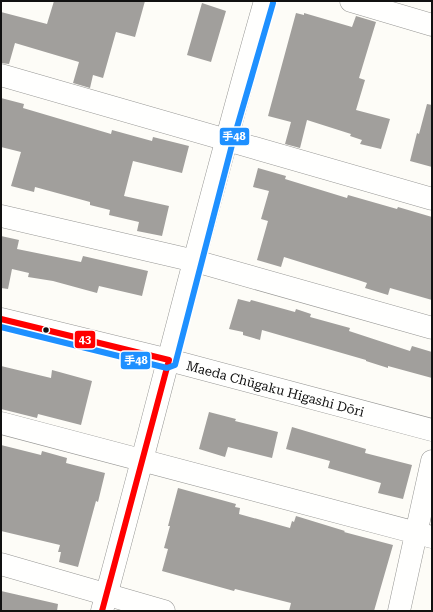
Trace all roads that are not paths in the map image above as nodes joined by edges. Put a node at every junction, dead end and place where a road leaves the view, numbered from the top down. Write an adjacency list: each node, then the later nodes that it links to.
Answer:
1 (265, 1): 5 (street)
2 (351, 1): 3 (street)
3 (432, 25)
4 (1, 75): 5 (street)
5 (225, 139): 6 (street); 8 (street)
6 (432, 199)
7 (1, 216): 8 (street)
8 (195, 261): 10 (street); 11 (street)
9 (1, 319): 11 (street, Maeda Chūgaku Higashi Dōri)
10 (432, 328)
11 (170, 360): 13 (street, Maeda Chūgaku Higashi Dōri); 14 (street)
12 (1, 423): 14 (street)
13 (432, 430)
14 (143, 459): 16 (street); 18 (street)
15 (432, 461): 16 (street)
16 (424, 534): 20 (street)
17 (1, 564): 18 (street)
18 (105, 602): 19 (street)
19 (164, 611)
20 (399, 611)

